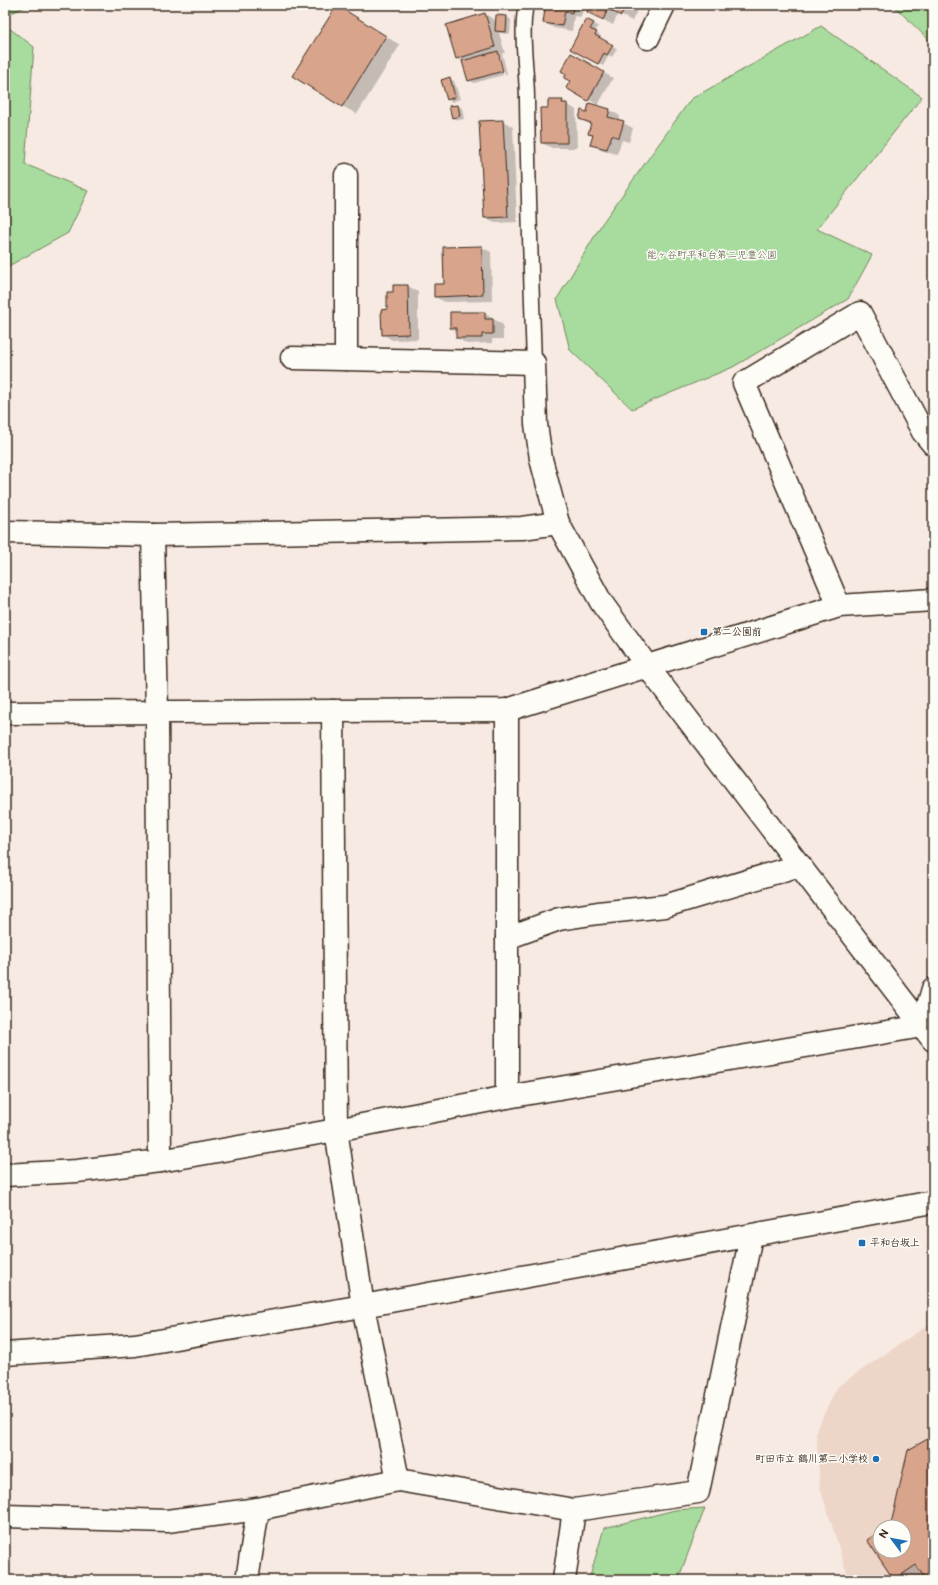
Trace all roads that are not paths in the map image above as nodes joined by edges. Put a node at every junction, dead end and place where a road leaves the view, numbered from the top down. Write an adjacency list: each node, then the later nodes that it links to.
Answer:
1 (526, 5): 7 (lane)
2 (664, 5): 3 (street)
3 (648, 38)
4 (346, 175): 6 (street)
5 (292, 358): 6 (street)
6 (346, 359): 7 (street)
7 (534, 363): 9 (street)
8 (933, 444): 13 (street)
9 (558, 523): 11 (street); 14 (street)
10 (5, 532): 11 (street)
11 (153, 535): 17 (street)
12 (933, 600): 13 (street)
13 (839, 606): 14 (street)
14 (647, 666): 15 (street); 19 (street)
15 (507, 710): 16 (street); 20 (street)
16 (333, 711): 17 (street); 24 (street)
17 (157, 712): 18 (street); 25 (street)
18 (5, 713)
19 (800, 865): 20 (street); 22 (street)
20 (507, 938): 23 (street)
21 (933, 989): 22 (street)
22 (927, 1033): 23 (street)
23 (507, 1097): 24 (street)
24 (336, 1130): 25 (street); 29 (street)
25 (160, 1161): 26 (street)
26 (5, 1175)
27 (933, 1202): 28 (street)
28 (751, 1236): 29 (street); 33 (street)
29 (363, 1306): 30 (street); 31 (street)
30 (5, 1354)
31 (398, 1480): 32 (street); 33 (street)
32 (258, 1509): 34 (street); 35 (street)
33 (574, 1510): 36 (street)
34 (5, 1516)
35 (247, 1580)
36 (564, 1580)

